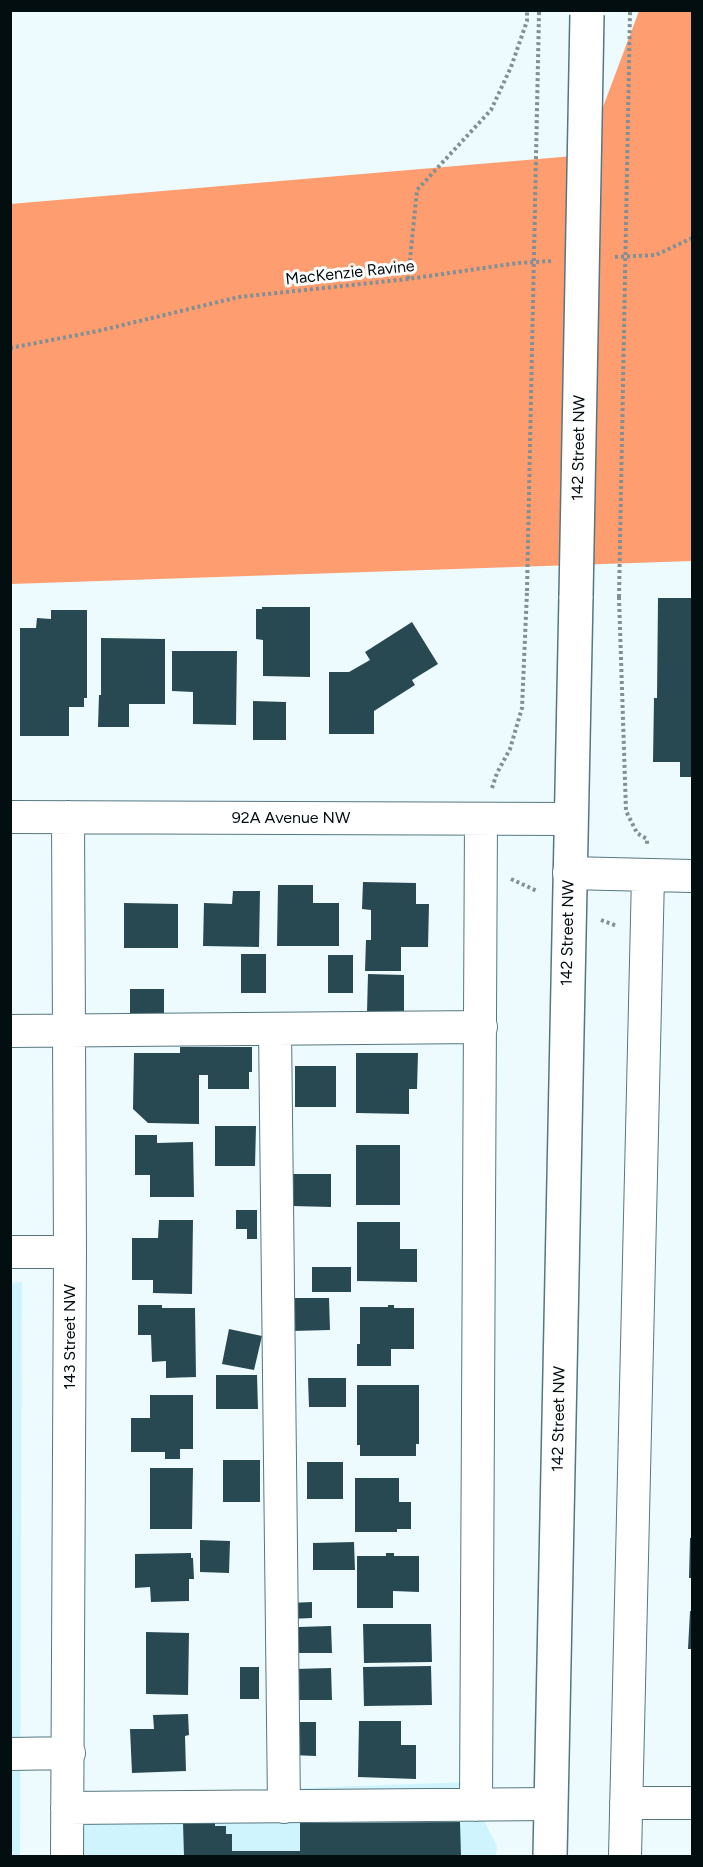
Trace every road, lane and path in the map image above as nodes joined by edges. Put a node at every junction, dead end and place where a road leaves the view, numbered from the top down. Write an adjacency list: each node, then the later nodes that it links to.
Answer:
1 (527, 10): 8 (path)
2 (630, 11): 15 (path, bridge)
3 (539, 12): 12 (path, bridge)
4 (587, 13): 13 (main road, 142 Street NW, bridge)
5 (693, 238): 6 (path)
6 (610, 257)
7 (552, 261): 8 (path, MacKenzie Ravine)
8 (408, 279): 9 (path, MacKenzie Ravine)
9 (10, 348)
10 (10, 817): 11 (street, 92A Avenue NW)
11 (68, 817): 12 (street, 92A Avenue NW); 19 (street, 143 Street NW)
12 (481, 819): 13 (street, 92A Avenue NW); 17 (street)
13 (571, 819): 14 (main road, 142 Street NW)
14 (569, 873): 15 (street); 27 (main road, 142 Street NW)
15 (648, 876): 16 (street); 25 (street)
16 (693, 876)
17 (481, 1027): 18 (street); 28 (street)
18 (275, 1029): 19 (street); 29 (street)
19 (69, 1030): 20 (street); 22 (street, 143 Street NW)
20 (10, 1031)
21 (10, 1252): 22 (street)
22 (70, 1252): 23 (street, 143 Street NW)
23 (69, 1753): 24 (street); 30 (street, 143 Street NW)
24 (10, 1754)
25 (626, 1803): 26 (street); 33 (street)
26 (693, 1803)
27 (551, 1804): 28 (street); 32 (main road, 142 Street NW)
28 (476, 1805): 29 (street)
29 (284, 1807): 30 (street)
30 (67, 1808): 31 (street, 143 Street NW)
31 (67, 1857)
32 (550, 1857)
33 (626, 1857)

